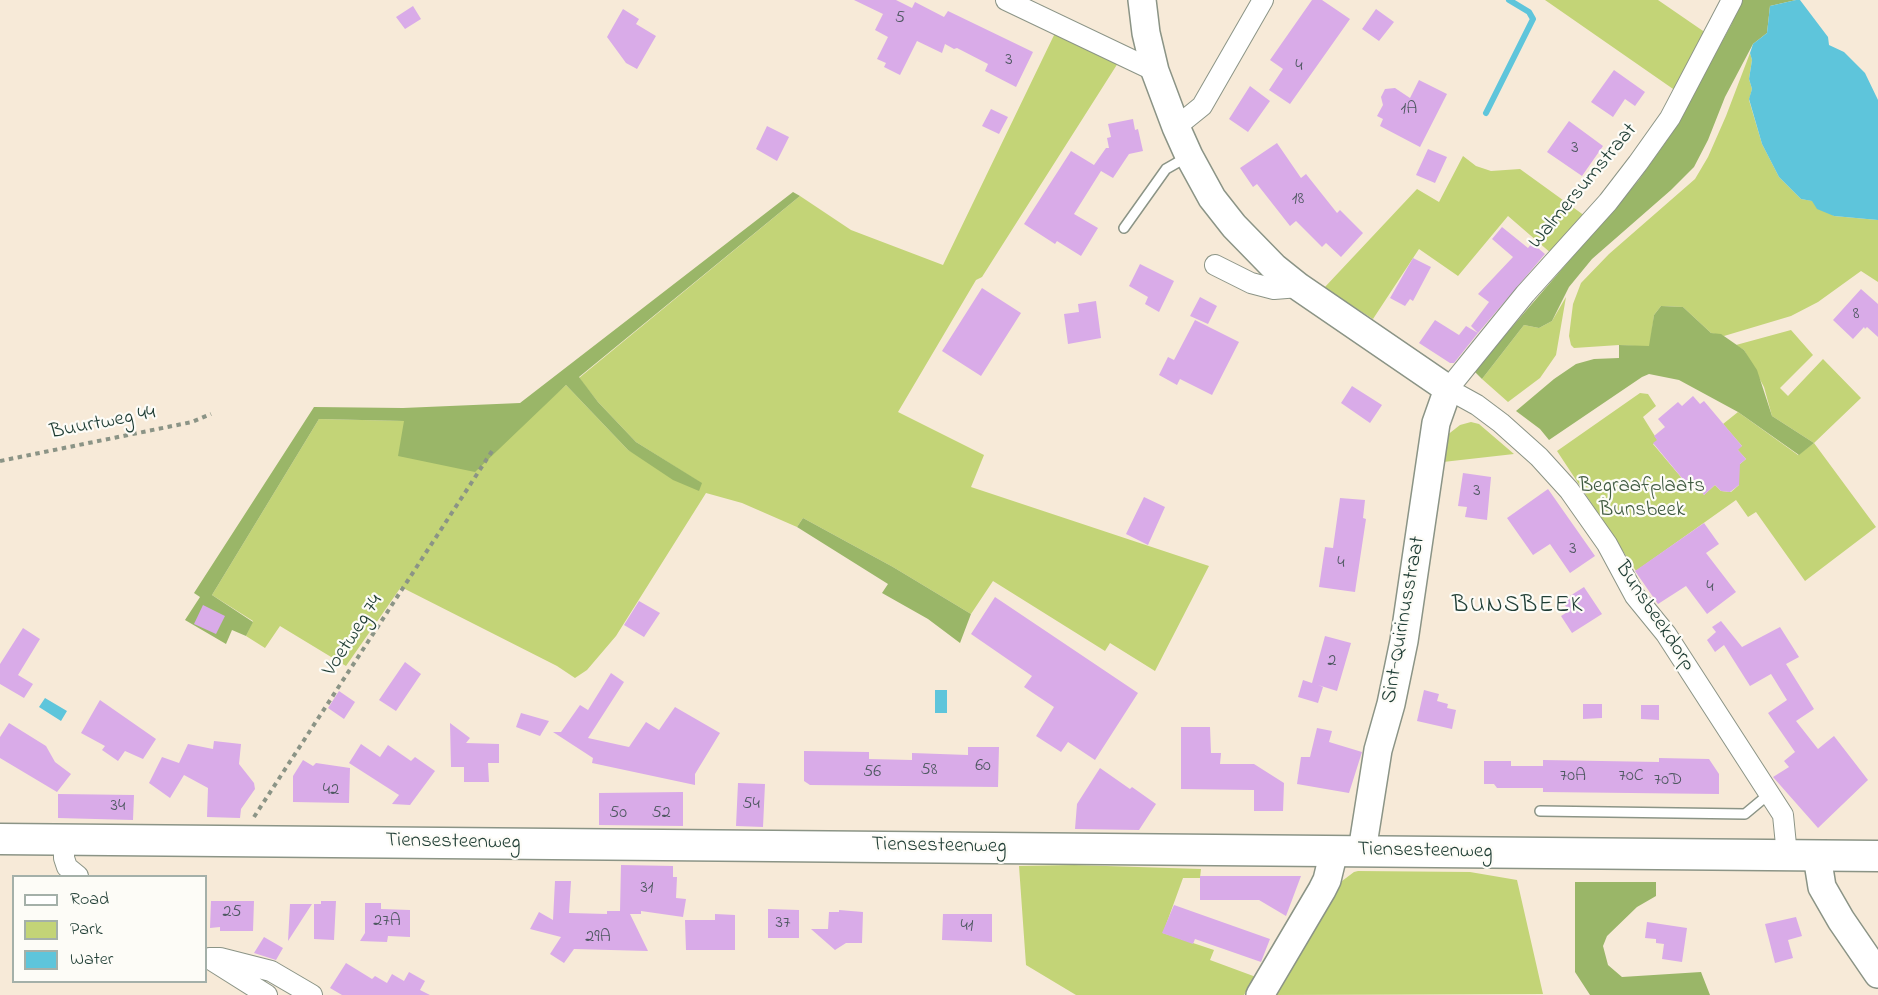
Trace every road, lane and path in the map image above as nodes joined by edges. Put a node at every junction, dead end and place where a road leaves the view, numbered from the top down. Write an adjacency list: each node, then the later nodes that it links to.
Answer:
1 (1006, 0): 5 (street)
2 (1142, 0): 5 (street, Bunsbeekdorp)
3 (1263, 0): 6 (street)
4 (1732, 0): 11 (street, Walmersumstraat)
5 (1155, 71): 6 (street, Bunsbeekdorp)
6 (1176, 127): 7 (street, Bunsbeekdorp)
7 (1189, 156): 8 (lane); 10 (street, Bunsbeekdorp)
8 (1124, 228)
9 (1215, 265): 10 (street)
10 (1299, 287): 11 (street, Bunsbeekdorp)
11 (1448, 389): 15 (street, Bunsbeekdorp); 20 (street, Sint-Quirinusstraat)
12 (211, 414): 14 (path, Buurtweg 44)
13 (494, 448): 19 (path, Voetweg 74)
14 (0, 461)
15 (1769, 794): 16 (lane); 21 (street, Bunsbeekdorp)
16 (1540, 812)
17 (0, 839): 18 (main road, Tiensesteenweg)
18 (64, 839): 19 (main road, Tiensesteenweg); 24 (street)
19 (238, 841): 20 (main road, Tiensesteenweg)
20 (1348, 851): 21 (main road, Tiensesteenweg); 29 (street, Sint-Quirinusstraat)
21 (1787, 855): 22 (main road, Tiensesteenweg)
22 (1817, 856): 23 (main road, Tiensesteenweg); 26 (street)
23 (1878, 856)
24 (77, 875)
25 (207, 957): 27 (street); 28 (street)
26 (1878, 974)
27 (267, 995)
28 (312, 995)
29 (1260, 995)

